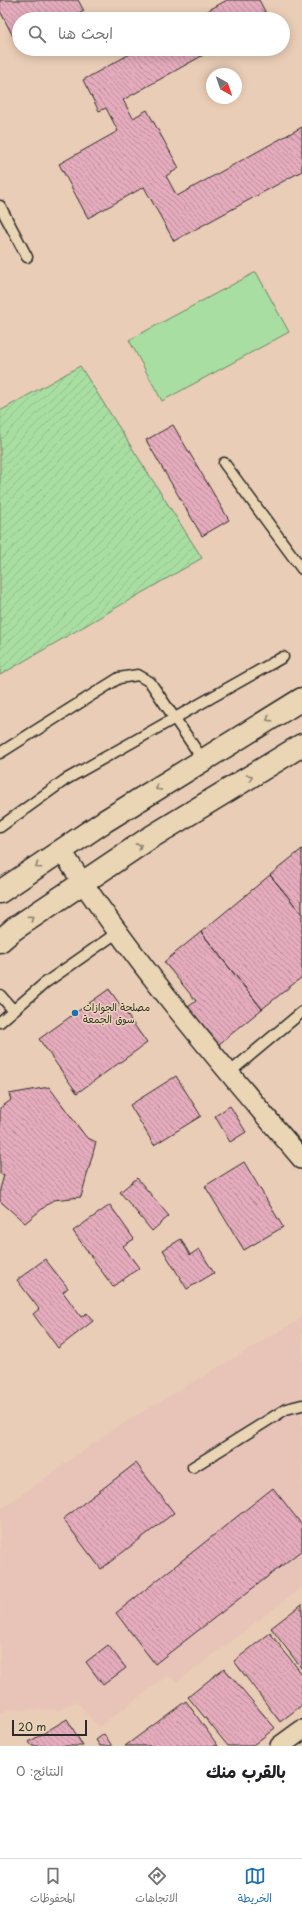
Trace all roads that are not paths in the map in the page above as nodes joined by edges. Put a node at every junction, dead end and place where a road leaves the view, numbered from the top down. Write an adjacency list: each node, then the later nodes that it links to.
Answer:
1 (0, 206): 2 (lane)
2 (27, 257)
3 (224, 462): 4 (lane)
4 (302, 569)
5 (283, 657): 7 (lane)
6 (302, 699): 10 (main road, one-way to 10)
7 (174, 718): 9 (lane); 10 (lane); 11 (lane)
8 (302, 745): 13 (main road, one-way to 8)
9 (0, 753)
10 (203, 760): 12 (main road, one-way to 12)
11 (0, 827)
12 (61, 850): 13 (street); 14 (main road, one-way to 14)
13 (82, 883): 15 (street); 16 (main road, one-way to 13)
14 (0, 892)
15 (118, 932): 18 (lane); 21 (street)
16 (0, 941)
17 (0, 995): 18 (lane)
18 (13, 1010): 20 (lane)
19 (302, 1012): 21 (lane)
20 (0, 1022)
21 (229, 1073): 22 (street)
22 (302, 1159)
23 (302, 1405): 24 (lane)
24 (193, 1468)
25 (302, 1730): 26 (street)
26 (280, 1746)

